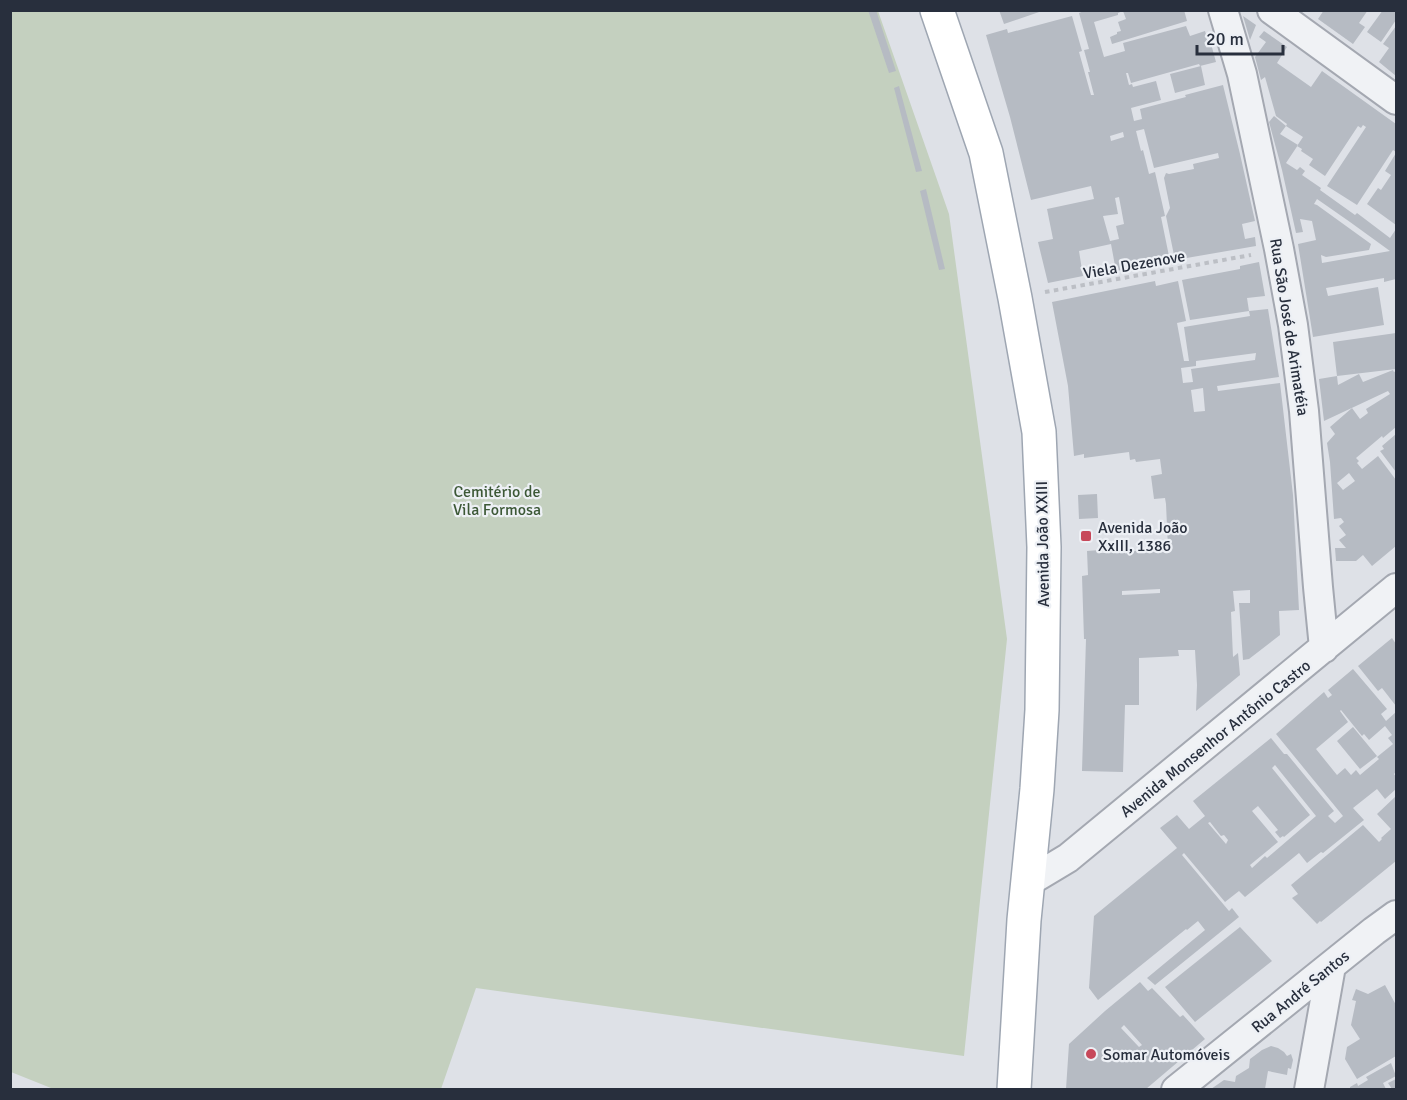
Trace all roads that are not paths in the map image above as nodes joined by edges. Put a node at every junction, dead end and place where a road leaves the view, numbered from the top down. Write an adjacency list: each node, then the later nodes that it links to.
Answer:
1 (937, 10): 7 (main road, Avenida João XXIII)
2 (1224, 10): 6 (street, Rua São José de Arimatéia)
3 (1272, 10): 4 (street)
4 (1396, 100)
5 (1396, 588): 6 (street, Avenida Monsenhor Antônio Castro)
6 (1324, 648): 7 (street, Avenida Monsenhor Antônio Castro)
7 (1028, 882): 10 (main road, Avenida João XXIII)
8 (1396, 915): 9 (street, Rua André Santos)
9 (1331, 966): 11 (street, Rua André Santos); 12 (street)
10 (1014, 1089)
11 (1176, 1089)
12 (1309, 1089)

